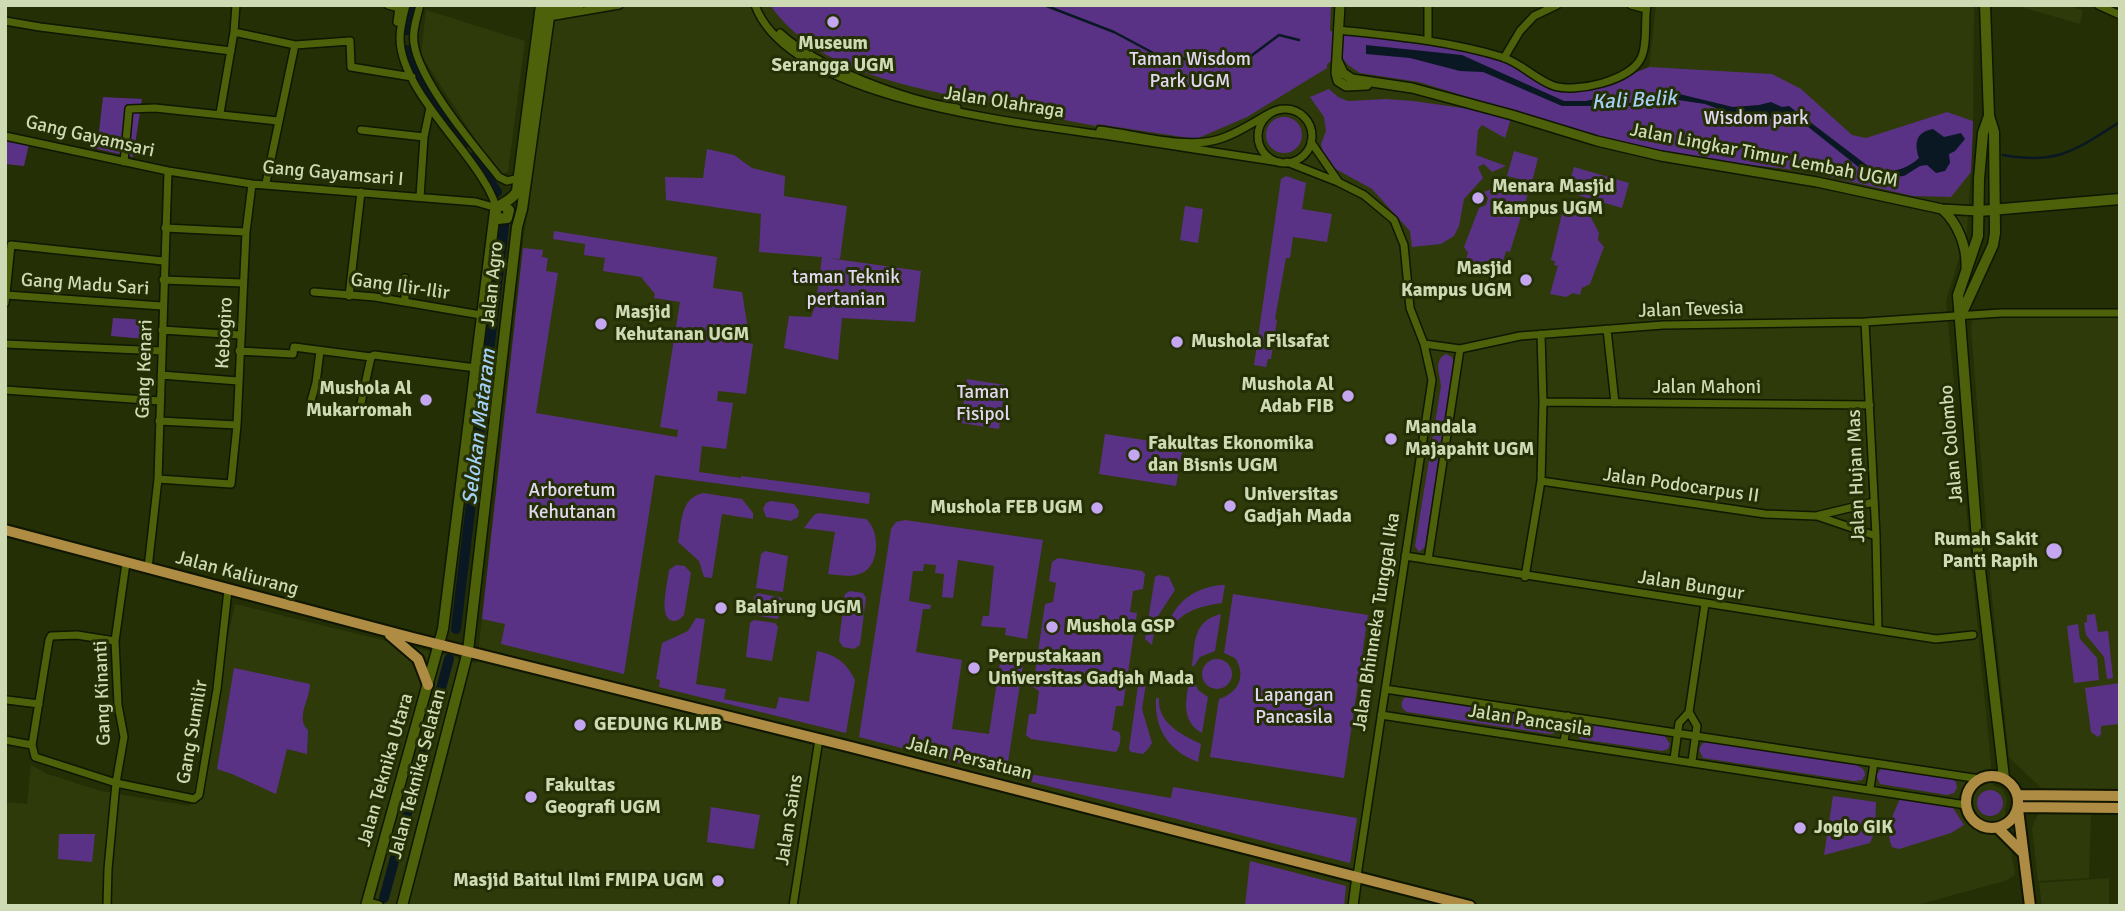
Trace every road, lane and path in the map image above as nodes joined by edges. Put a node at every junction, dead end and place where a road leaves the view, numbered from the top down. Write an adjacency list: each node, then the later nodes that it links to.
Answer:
1 (236, 5): 19 (street)
2 (406, 5): 18 (street)
3 (420, 5): 36 (street)
4 (580, 5): 15 (street)
5 (619, 5): 15 (street)
6 (757, 5): 27 (street, Jalan Olahraga)
7 (1340, 5): 20 (street, Jalan Lingkar Timur Lembah UGM)
8 (1428, 5): 21 (street)
9 (1558, 5): 24 (street)
10 (1631, 5): 14 (street)
11 (1985, 5): 30 (main road, Jalan Colombo)
12 (2098, 5): 16 (street)
13 (390, 6): 18 (street)
14 (1646, 7): 24 (street)
15 (546, 10): 40 (main road, Jalan Agro); 51 (main road, Jalan Agro)
16 (2120, 15)
17 (5, 21): 23 (street)
18 (402, 23): 25 (street)
19 (234, 33): 22 (street); 23 (street)
20 (1338, 33): 21 (street); 48 (street, Jalan Lingkar Timur Lembah UGM)
21 (1428, 40): 24 (street)
22 (298, 45): 25 (street); 31 (street)
23 (231, 51): 28 (street)
24 (1504, 58)
25 (412, 77): 26 (street)
26 (430, 108): 34 (street); 36 (street)
27 (950, 109): 29 (street, Jalan Olahraga); 38 (street, Jalan Olahraga)
28 (220, 113): 31 (street); 37 (street)
29 (1270, 113): 35 (street); 38 (street)
30 (1989, 117): 49 (main road, Jalan Colombo); 50 (main road, Jalan Colombo)
31 (278, 121): 42 (street)
32 (361, 130): 34 (street)
33 (5, 136): 37 (street, Gang Gayamsari)
34 (425, 137): 45 (street)
35 (1311, 142): 38 (street); 41 (street, Jalan Olahraga)
36 (469, 150): 40 (street); 47 (street)
37 (124, 162): 39 (street, Gang Gayamsari)
38 (1283, 162): 41 (street, Jalan Olahraga)
39 (168, 170): 43 (street, Gang Gayamsari I); 52 (street, Gang Kenari)
40 (519, 177): 47 (main road, Jalan Agro)
41 (1338, 182): 74 (street, Jalan Olahraga)
42 (266, 183): 43 (street, Gang Gayamsari I); 44 (street, Gang Gayamsari I)
43 (252, 184): 53 (street, Kebogiro)
44 (361, 192): 45 (street, Gang Gayamsari I); 61 (street)
45 (419, 197): 47 (street, Gang Gayamsari I)
46 (2120, 200): 49 (main road)
47 (501, 208): 51 (main road); 66 (main road, Jalan Agro)
48 (1942, 209): 50 (street, Jalan Lingkar Timur Lembah UGM); 55 (street)
49 (1995, 210): 50 (main road); 67 (main road, Jalan Colombo)
50 (1979, 211): 55 (main road, Jalan Colombo)
51 (514, 220): 112 (main road, Jalan Agro)
52 (164, 228): 53 (street); 54 (street, Gang Kenari)
53 (246, 232): 58 (street, Kebogiro)
54 (163, 261): 57 (street, Gang Kenari); 60 (street)
55 (1966, 270): 67 (main road, Jalan Colombo)
56 (405, 278): 62 (street)
57 (163, 279): 58 (street); 64 (street, Gang Kenari)
58 (243, 283): 72 (street, Kebogiro)
59 (314, 292): 61 (street, Gang Ilir-Ilir)
60 (6, 295): 63 (street); 64 (street, Gang Madu Sari)
61 (349, 296): 62 (street, Gang Ilir-Ilir)
62 (405, 302): 66 (street, Gang Ilir-Ilir)
63 (5, 303)
64 (163, 306): 70 (street, Gang Kenari)
65 (2120, 313): 67 (street, Jalan Tevesia)
66 (481, 315): 80 (main road, Jalan Agro)
67 (1961, 315): 68 (street, Jalan Tevesia); 129 (main road, Jalan Colombo)
68 (1865, 322): 69 (street, Jalan Tevesia); 90 (street, Jalan Hujan Mas)
69 (1607, 329): 71 (street, Jalan Tevesia); 89 (street)
70 (162, 330): 72 (street); 76 (street, Gang Kenari)
71 (1541, 334): 75 (street, Jalan Tevesia); 88 (street)
72 (240, 335): 77 (street, Kebogiro)
73 (5, 344): 76 (street)
74 (1424, 344): 75 (street, Jalan Tevesia); 100 (street, Jalan Bhinneka Tunggal Ika)
75 (1460, 349): 101 (street)
76 (162, 351): 81 (street, Gang Kenari)
77 (239, 351): 78 (street); 82 (street, Kebogiro)
78 (320, 351): 79 (street); 83 (street)
79 (372, 356): 80 (street); 85 (street)
80 (476, 368): 111 (main road, Jalan Agro)
81 (161, 375): 82 (street); 86 (street, Gang Kenari)
82 (238, 381): 93 (street, Kebogiro)
83 (316, 383): 85 (street); 87 (street)
84 (5, 390): 86 (street)
85 (363, 393): 91 (street)
86 (160, 401): 92 (street, Gang Kenari)
87 (311, 401)
88 (1544, 402): 89 (street, Jalan Mahoni); 95 (street)
89 (1615, 403): 90 (street, Jalan Mahoni)
90 (1870, 405): 96 (street, Jalan Hujan Mas)
91 (360, 408)
92 (159, 421): 93 (street); 94 (street, Gang Kenari)
93 (237, 425): 94 (street, Kebogiro)
94 (158, 480): 103 (street, Gang Kenari)
95 (1541, 481): 97 (street, Jalan Podocarpus II); 104 (street)
96 (1874, 502): 97 (street, Jalan Podocarpus II); 99 (street, Jalan Hujan Mas)
97 (1816, 516): 99 (street, Jalan Podocarpus II)
98 (5, 530): 102 (main road, Jalan Kaliurang)
99 (1876, 536): 107 (street, Jalan Hujan Mas)
100 (1407, 557): 101 (street, Jalan Bungur); 114 (street, Jalan Bhinneka Tunggal Ika)
101 (1428, 561): 104 (street, Jalan Bungur)
102 (126, 563): 103 (main road, Jalan Kaliurang); 110 (street, Gang Kinanti)
103 (148, 568): 105 (main road, Jalan Kaliurang)
104 (1525, 577): 106 (street, Jalan Bungur)
105 (228, 590): 108 (main road, Jalan Kaliurang); 131 (street, Gang Sumilir)
106 (1705, 604): 107 (street, Jalan Bungur); 117 (street)
107 (1878, 629): 109 (street, Jalan Bungur)
108 (382, 630): 111 (main road, Jalan Kaliurang); 113 (main road)
109 (1973, 635)
110 (115, 641): 116 (street); 131 (street, Gang Kinanti)
111 (443, 645): 112 (main road, Jalan Kaliurang); 113 (main road, Jalan Teknika Utara)
112 (464, 650): 122 (main road, Jalan Persatuan); 142 (main road, Jalan Teknika Selatan)
113 (428, 685): 140 (main road, Jalan Teknika Utara)
114 (1387, 689): 118 (street, Jalan Bhinneka Tunggal Ika); 119 (street, Jalan Pancasila)
115 (7, 700): 116 (street)
116 (39, 704): 125 (street)
117 (1689, 712): 120 (street); 121 (street)
118 (1383, 715): 124 (street, Jalan Pancasila); 139 (street, Jalan Bhinneka Tunggal Ika)
119 (1568, 716): 120 (street, Jalan Pancasila); 124 (street)
120 (1678, 732): 121 (street, Jalan Pancasila); 126 (street)
121 (1696, 735): 127 (street); 128 (street, Jalan Pancasila)
122 (819, 739): 139 (main road, Jalan Persatuan); 143 (street, Jalan Sains)
123 (5, 740): 125 (street)
124 (1564, 742): 126 (street, Jalan Pancasila)
125 (32, 745): 131 (street)
126 (1674, 759): 127 (street, Jalan Pancasila)
127 (1692, 761): 132 (street, Jalan Pancasila)
128 (1874, 763): 130 (street, Jalan Pancasila); 132 (street)
129 (2004, 778): 130 (main road); 134 (main road)
130 (1980, 779): 135 (main road)
131 (116, 783): 141 (street, Gang Kinanti)
132 (1870, 788): 135 (street, Jalan Pancasila)
133 (2120, 796): 134 (main road)
134 (2018, 804): 136 (main road); 137 (main road); 138 (main road)
135 (1966, 805): 137 (main road)
136 (2120, 808)
137 (1998, 828): 138 (main road)
138 (2023, 853): 146 (main road)
139 (1358, 877): 144 (street, Jalan Bhinneka Tunggal Ika); 145 (main road, Jalan Persatuan)
140 (372, 905)
141 (107, 906)
142 (402, 906)
143 (793, 906)
144 (1354, 906)
145 (1470, 906)
146 (2030, 906)

